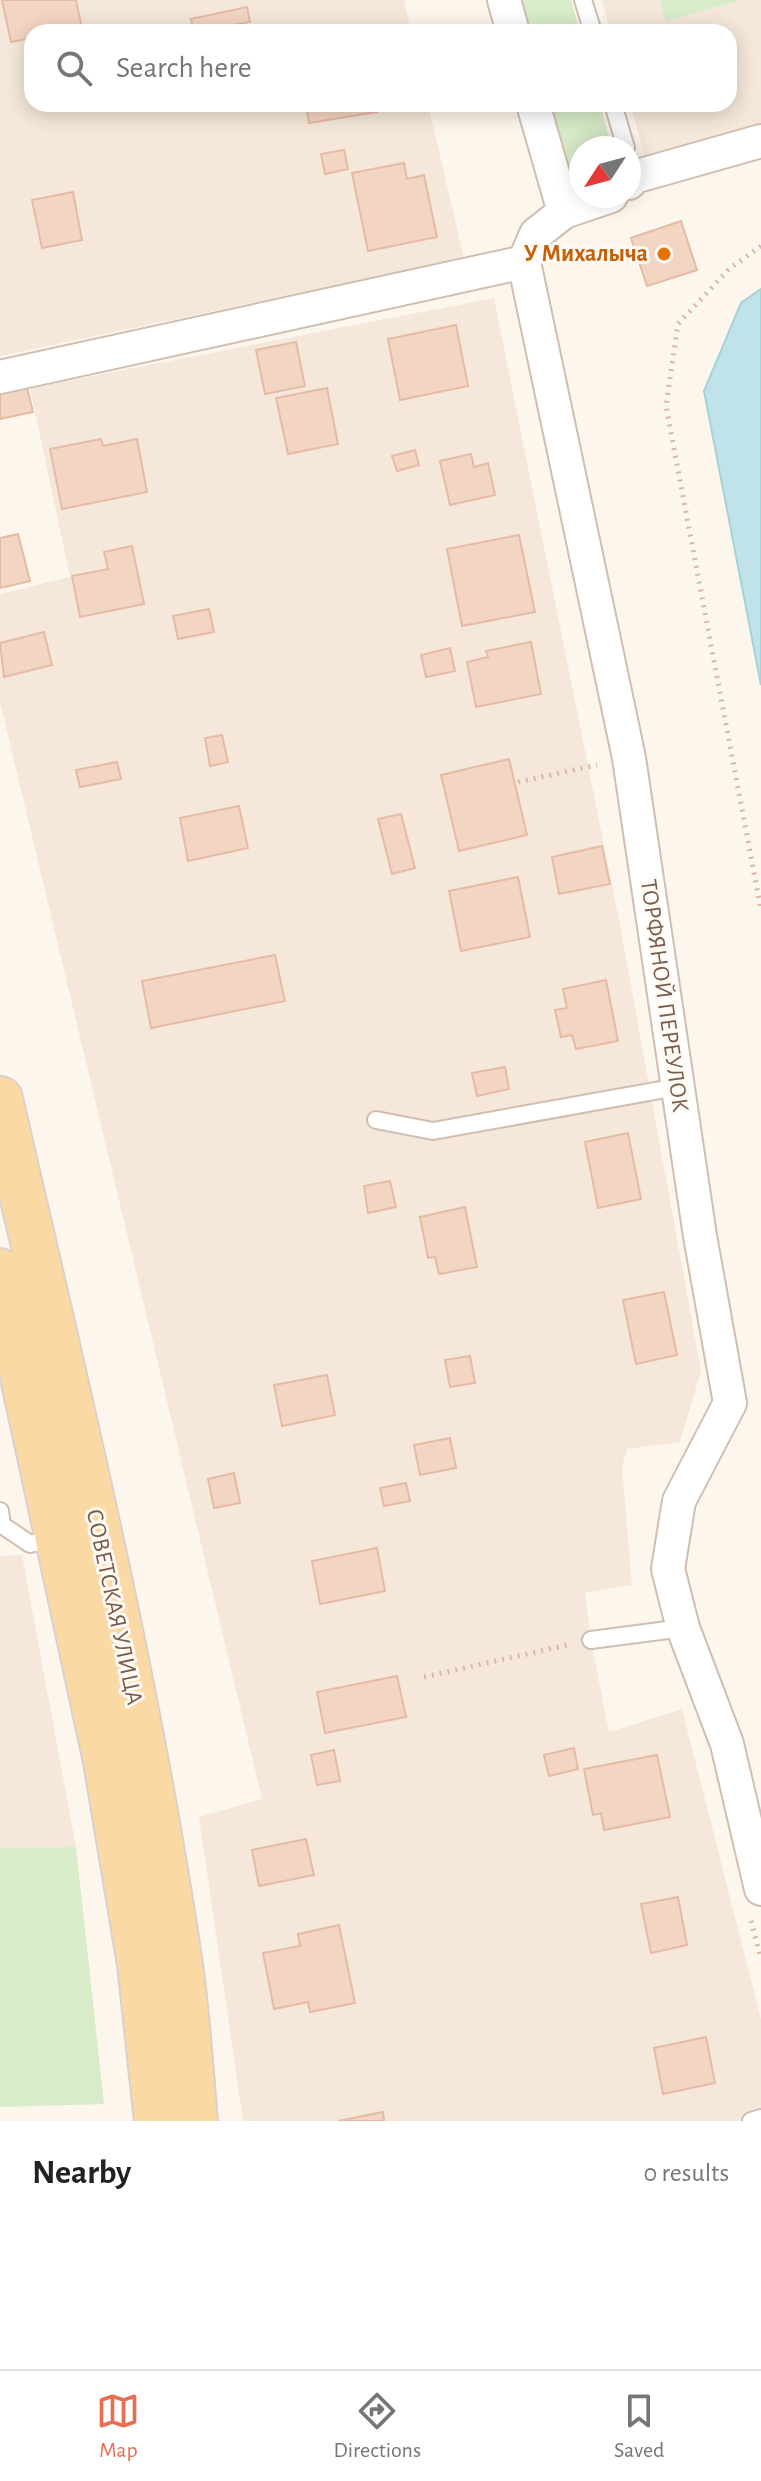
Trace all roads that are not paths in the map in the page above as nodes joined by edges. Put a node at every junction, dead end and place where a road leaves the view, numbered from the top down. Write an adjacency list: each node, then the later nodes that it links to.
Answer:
1 (504, 0): 3 (street)
2 (583, 0): 4 (lane)
3 (511, 24)
4 (590, 24)
5 (535, 112): 11 (street)
6 (615, 112): 7 (lane)
7 (619, 136)
8 (761, 141): 9 (street)
9 (641, 169)
10 (570, 208): 11 (street)
11 (564, 212): 12 (street)
12 (524, 262): 13 (street); 14 (street, ТОРФЯНОЙ ПЕРЕУЛОК)
13 (0, 377)
14 (677, 1087): 16 (lane); 20 (street, ТОРФЯНОЙ ПЕРЕУЛОК)
15 (0, 1099): 25 (main road, СОВЕТСКАЯ УЛИЦА)
16 (376, 1120)
17 (0, 1271): 19 (main road, СОВЕТСКАЯ УЛИЦА)
18 (1, 1520): 19 (lane)
19 (60, 1538): 24 (main road, СОВЕТСКАЯ УЛИЦА)
20 (683, 1628): 21 (lane); 22 (street, ТОРФЯНОЙ ПЕРЕУЛОК)
21 (591, 1640)
22 (755, 1901)
23 (761, 2118): 26 (lane)
24 (157, 2121)
25 (195, 2121)
26 (751, 2121)

